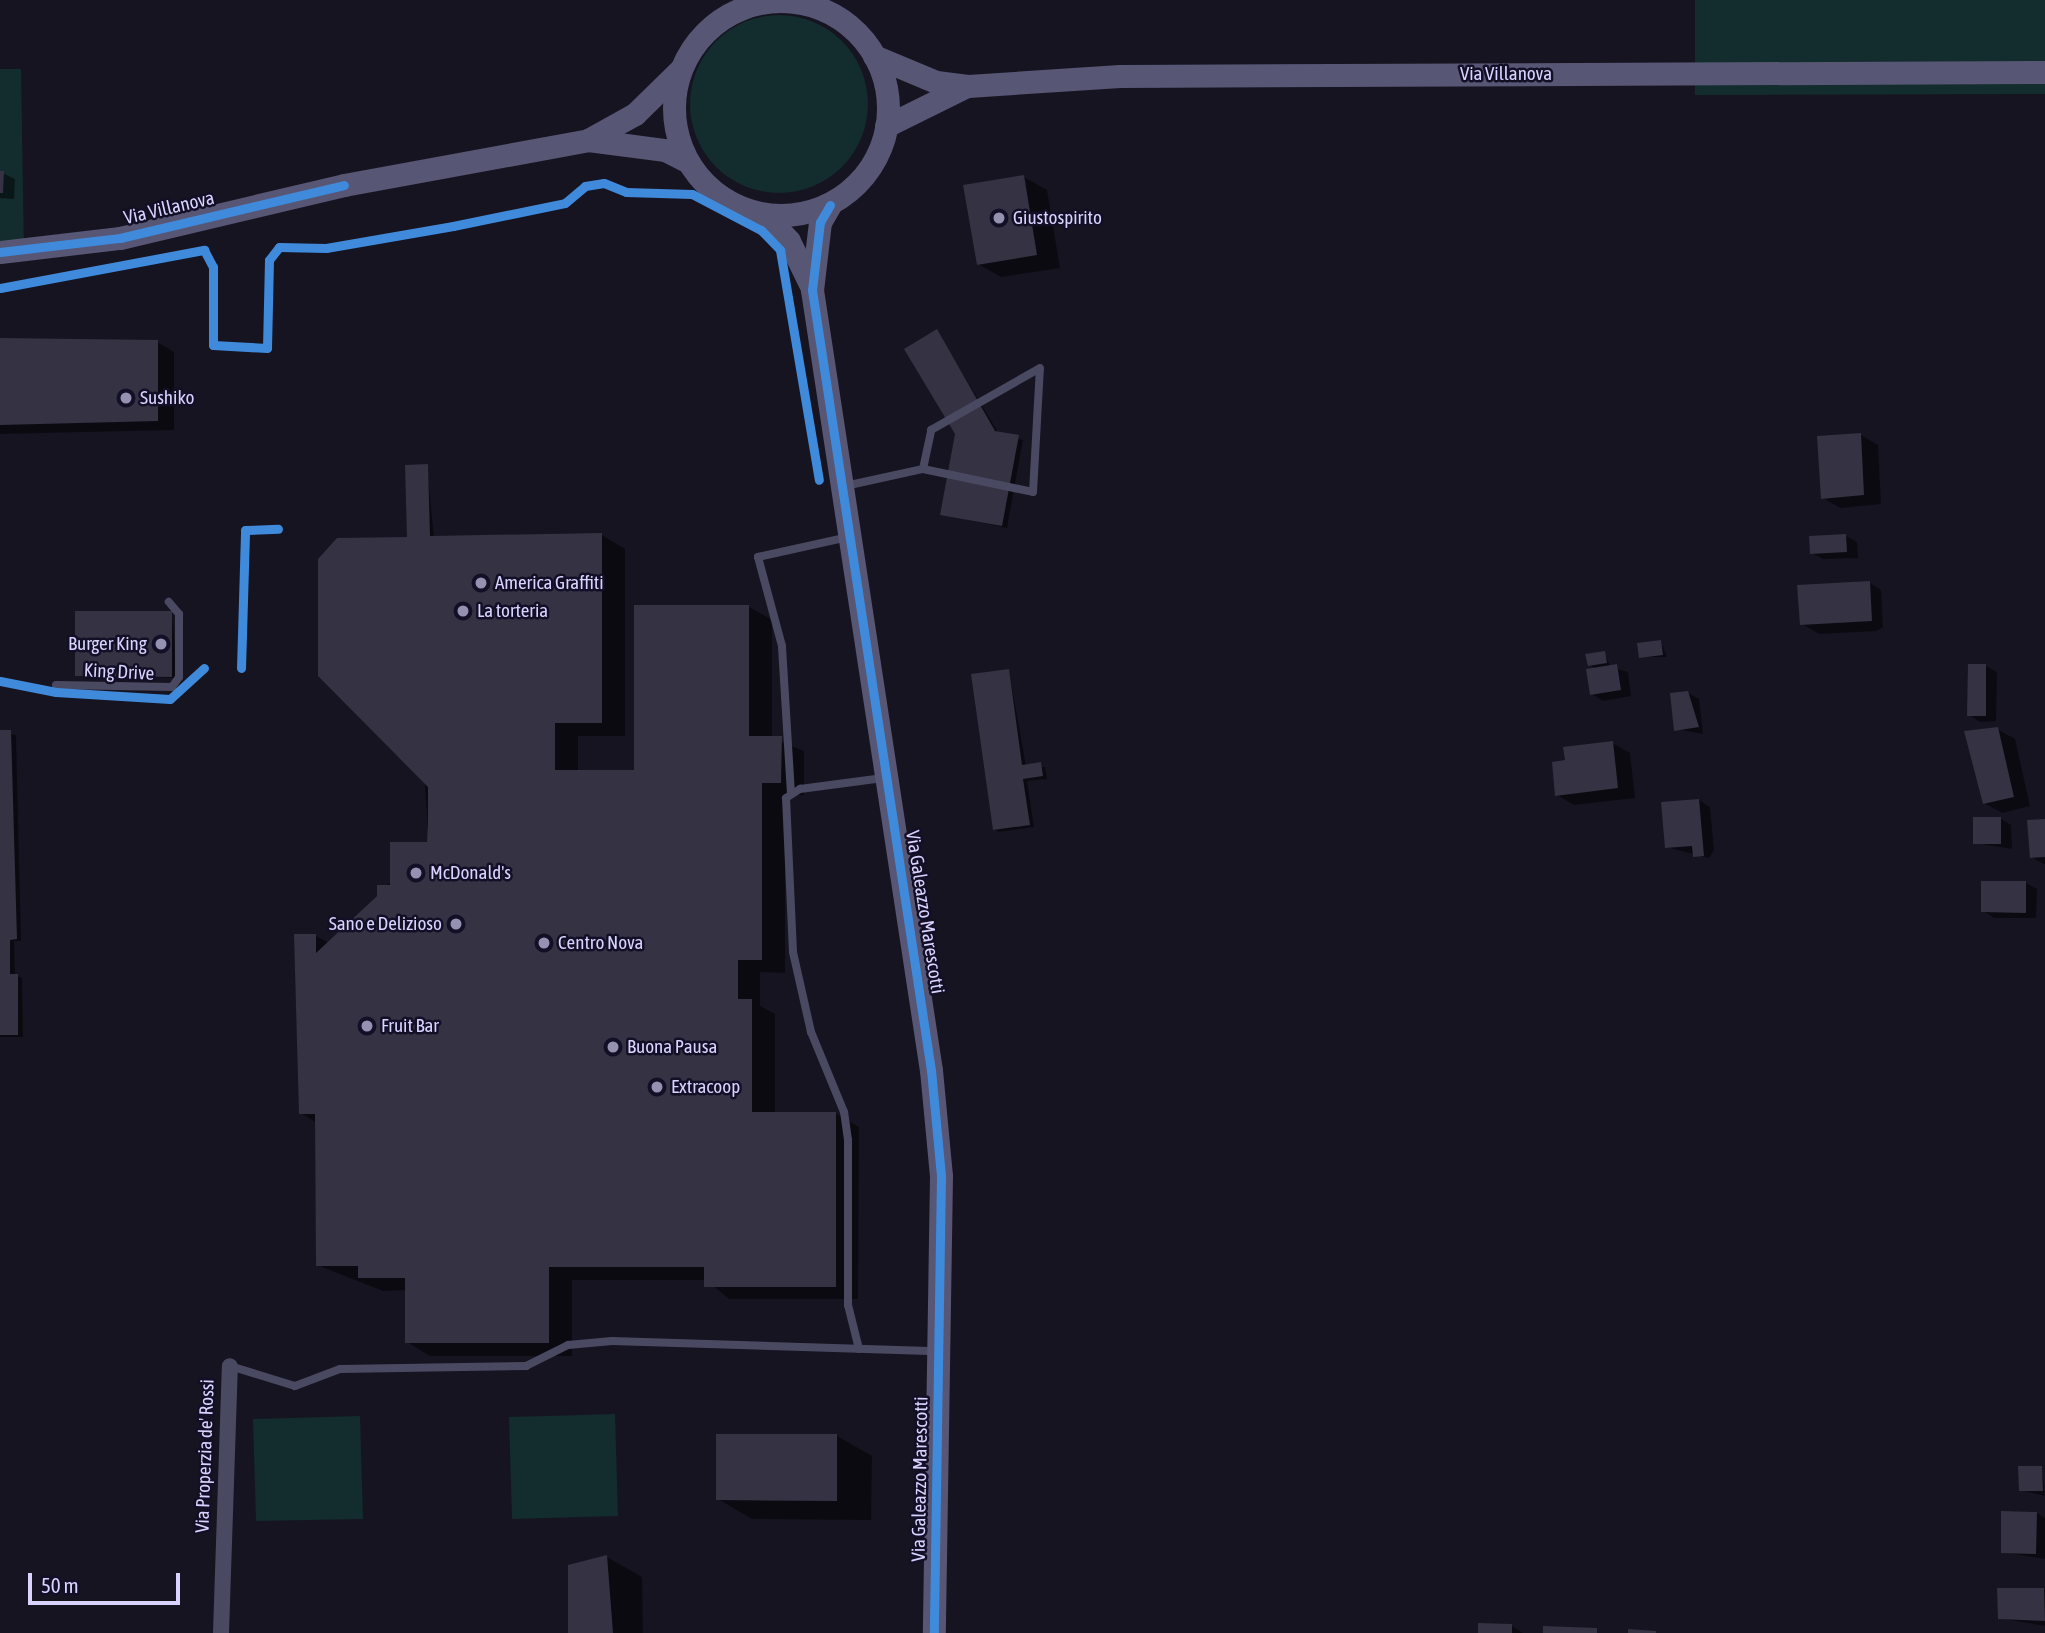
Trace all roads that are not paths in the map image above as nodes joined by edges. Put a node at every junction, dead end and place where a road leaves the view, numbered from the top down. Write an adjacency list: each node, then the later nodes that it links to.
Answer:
1 (874, 56): 2 (main road); 4 (main road, Via Villanova); 5 (main road)
2 (681, 69): 6 (main road, Via Villanova); 7 (main road)
3 (2045, 72): 4 (main road, Via Villanova)
4 (968, 86): 5 (main road, Via Villanova)
5 (886, 126): 8 (main road)
6 (588, 139): 7 (main road, Via Villanova); 10 (main road, Via Villanova)
7 (687, 161): 9 (main road)
8 (830, 205): 9 (main road); 11 (main road, Via Galeazzo Marescotti)
9 (765, 215): 11 (main road, Via Galeazzo Marescotti)
10 (0, 252)
11 (812, 290): 13 (main road, Via Galeazzo Marescotti)
12 (923, 470): 12 (lane); 13 (lane)
13 (843, 487): 14 (main road, Via Galeazzo Marescotti)
14 (851, 537): 17 (main road, Via Galeazzo Marescotti); 18 (lane)
15 (169, 602): 16 (lane, King Drive)
16 (56, 685)
17 (887, 778): 18 (lane); 20 (main road, Via Galeazzo Marescotti)
18 (791, 794): 19 (lane)
19 (859, 1349): 20 (lane); 21 (lane)
20 (940, 1351): 23 (main road, Via Galeazzo Marescotti)
21 (230, 1366): 22 (street, Via Properzia de' Rossi)
22 (221, 1633)
23 (934, 1633)

